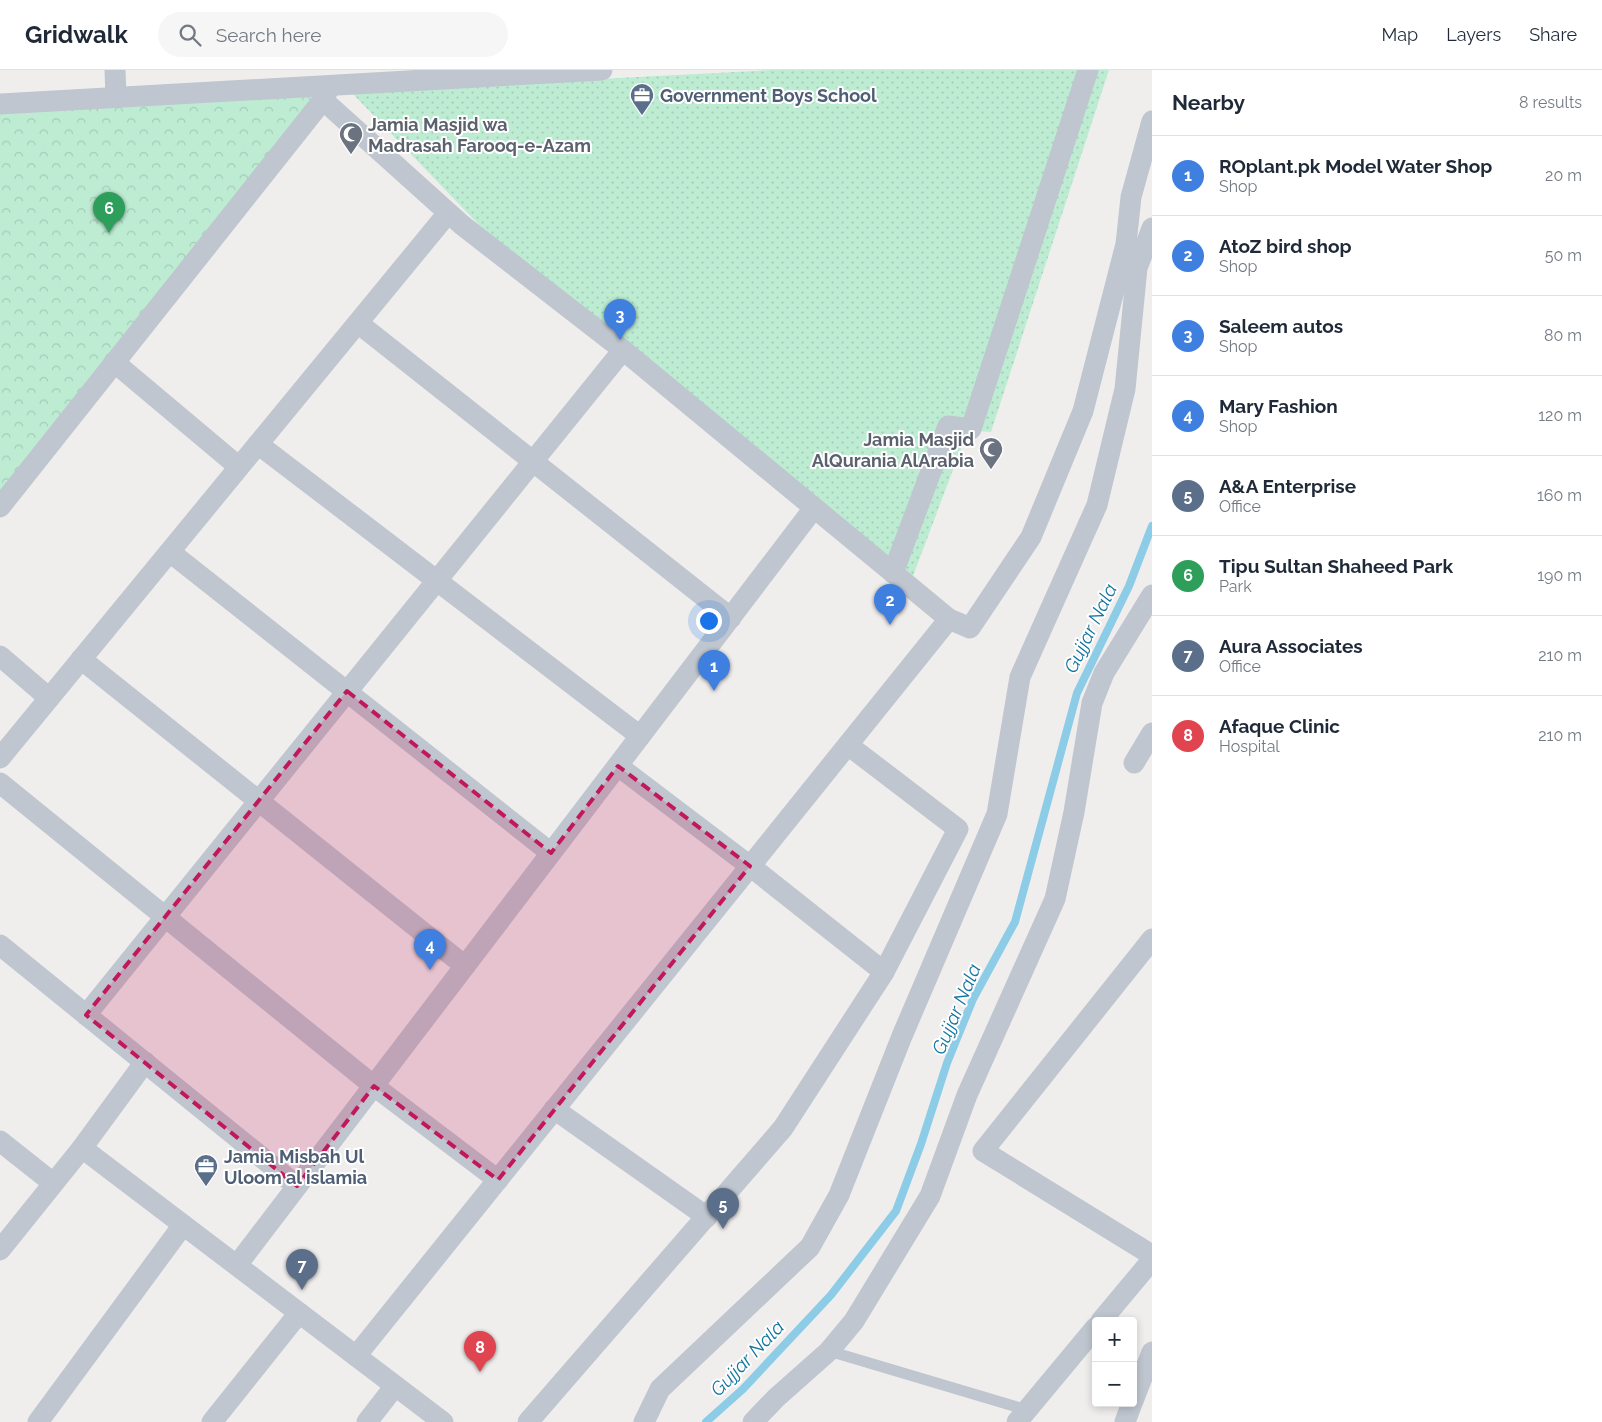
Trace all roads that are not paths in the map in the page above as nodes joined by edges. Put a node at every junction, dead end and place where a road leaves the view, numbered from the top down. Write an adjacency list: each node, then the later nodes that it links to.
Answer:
1 (115, 70): 6 (street)
2 (602, 70): 4 (street)
3 (1088, 70): 20 (street)
4 (438, 74): 5 (street)
5 (327, 92): 6 (street); 9 (street); 13 (street)
6 (116, 97): 7 (street)
7 (0, 104)
8 (1152, 122): 24 (street)
9 (448, 212): 11 (street); 12 (street)
10 (1152, 228): 74 (street)
11 (358, 323): 14 (street); 15 (street)
12 (623, 350): 15 (street); 18 (street)
13 (114, 362): 16 (street); 17 (street)
14 (258, 444): 16 (street); 21 (street)
15 (532, 461): 21 (street); 23 (street)
16 (239, 467): 19 (street)
17 (0, 507)
18 (814, 508): 20 (street); 23 (street)
19 (170, 552): 26 (street); 27 (street)
20 (893, 574): 24 (street)
21 (437, 580): 27 (street); 30 (street)
22 (1152, 595): 62 (street)
23 (731, 618): 30 (street)
24 (949, 619): 31 (street)
25 (0, 656): 28 (street)
26 (81, 659): 28 (street); 36 (street)
27 (347, 692): 36 (street); 37 (street)
28 (49, 698): 32 (street)
29 (1152, 733): 33 (street)
30 (640, 736): 34 (street)
31 (848, 745): 38 (street); 43 (street)
32 (0, 758)
33 (1134, 763)
34 (618, 766): 37 (street); 38 (street)
35 (0, 783): 39 (street)
36 (259, 801): 39 (street); 42 (street)
37 (551, 853): 42 (street)
38 (750, 866): 43 (street); 47 (street)
39 (166, 917): 44 (street); 46 (street)
40 (1152, 938): 56 (street)
41 (0, 945): 44 (street)
42 (465, 966): 46 (street)
43 (884, 972): 53 (street)
44 (86, 1015): 45 (street)
45 (145, 1062): 49 (street); 52 (street)
46 (374, 1086): 50 (street); 52 (street)
47 (554, 1109): 50 (street); 53 (street)
48 (0, 1141): 51 (street)
49 (82, 1148): 51 (street); 54 (street)
50 (498, 1180): 64 (street)
51 (53, 1183): 55 (street)
52 (298, 1186): 58 (street)
53 (706, 1217): 73 (street)
54 (183, 1225): 58 (street); 69 (street)
55 (0, 1250)
56 (1152, 1255)
57 (1152, 1260): 60 (street)
58 (237, 1265): 59 (street)
59 (299, 1313): 64 (street); 70 (street)
60 (1104, 1317)
61 (1092, 1332): 68 (street)
62 (829, 1351): 68 (lane); 75 (street)
63 (1152, 1352): 66 (street)
64 (356, 1356): 65 (street)
65 (395, 1386): 71 (street); 72 (street)
66 (1137, 1391)
67 (1131, 1407): 76 (street)
68 (1022, 1416)
69 (38, 1422)
70 (212, 1422)
71 (367, 1422)
72 (443, 1422)
73 (528, 1422)
74 (644, 1422)
75 (753, 1422)
76 (1125, 1422)

